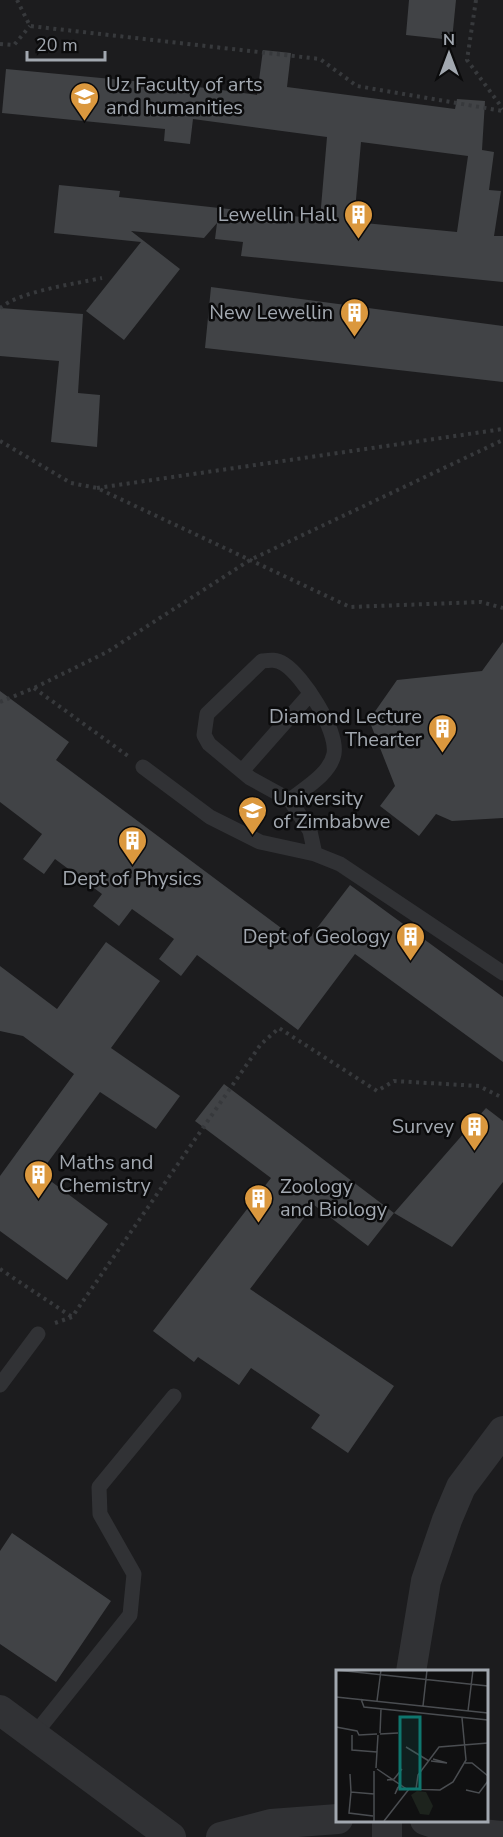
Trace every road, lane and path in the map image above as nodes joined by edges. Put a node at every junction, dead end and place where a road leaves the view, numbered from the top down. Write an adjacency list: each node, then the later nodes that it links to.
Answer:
1 (17, 0): 3 (path)
2 (476, 0): 5 (path)
3 (30, 26): 4 (path); 5 (path)
4 (0, 44)
5 (503, 110)
6 (102, 278): 7 (path)
7 (0, 308)
8 (503, 429): 11 (path)
9 (503, 440): 12 (path)
10 (0, 441): 11 (path)
11 (97, 488): 12 (path)
12 (250, 560): 13 (path); 14 (path)
13 (503, 608)
14 (34, 687): 16 (path); 17 (path)
15 (310, 694): 18 (lane); 18 (lane); 19 (lane)
16 (0, 702)
17 (143, 767): 20 (lane)
18 (242, 771): 19 (lane)
19 (290, 800): 20 (lane)
20 (315, 854): 21 (lane)
21 (503, 973)
22 (503, 1098): 24 (path)
23 (0, 1269): 24 (path)
24 (72, 1317): 25 (path)
25 (38, 1334): 26 (lane)
26 (0, 1384)
27 (174, 1396): 31 (lane)
28 (503, 1431): 29 (street)
29 (411, 1670)
30 (0, 1710): 31 (street)
31 (34, 1735): 36 (street)
32 (336, 1819): 37 (street)
33 (427, 1822): 34 (street)
34 (446, 1834): 35 (street)
35 (503, 1836)
36 (171, 1837)
37 (221, 1837)

